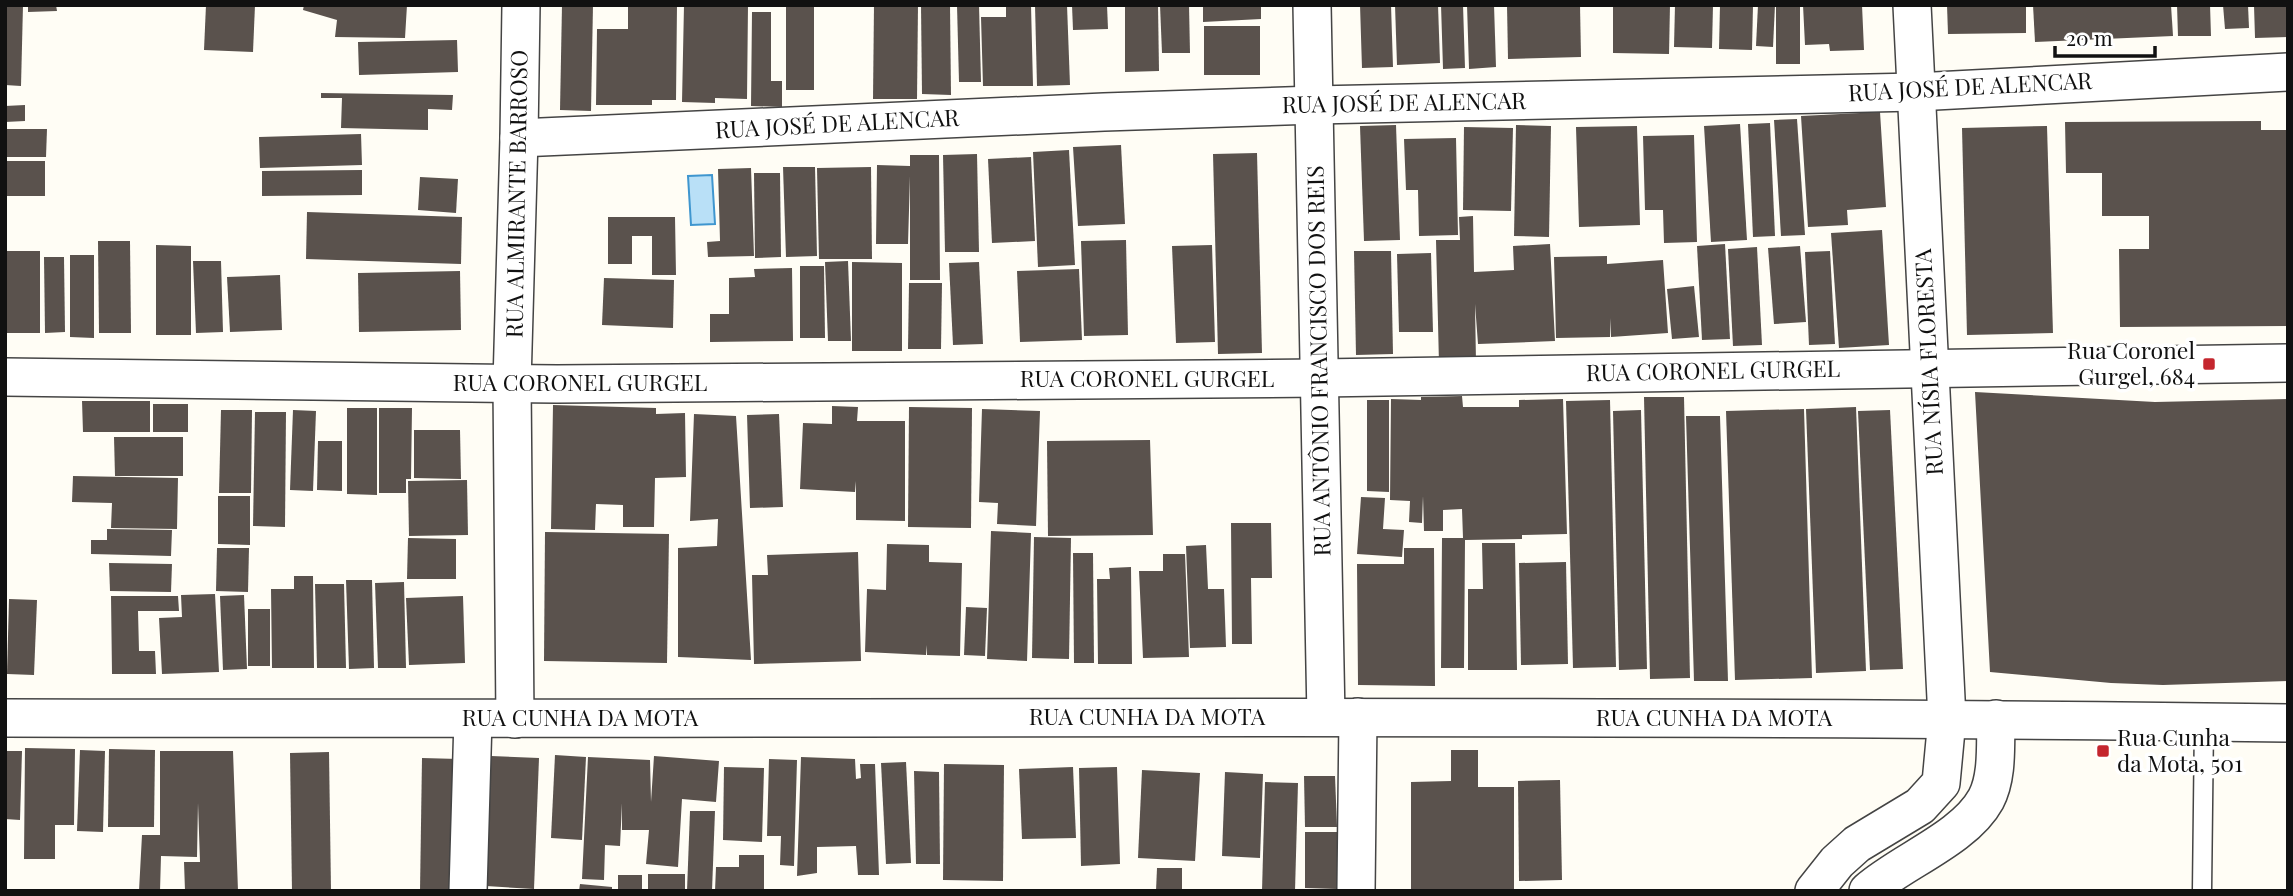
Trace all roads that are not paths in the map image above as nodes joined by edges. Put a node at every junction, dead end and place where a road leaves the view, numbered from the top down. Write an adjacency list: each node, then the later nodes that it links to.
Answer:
1 (521, 5): 7 (street, RUA ALMIRANTE BARROSO)
2 (1312, 5): 6 (street, RUA ANTÔNIO FRANCISCO DOS REIS)
3 (1912, 5): 5 (street, RUA NÍSIA FLORESTA)
4 (2288, 72): 5 (street, RUA JOSÉ DE ALENCAR)
5 (1916, 92): 6 (street, RUA JOSÉ DE ALENCAR); 9 (street, RUA NÍSIA FLORESTA)
6 (1315, 105): 7 (street, RUA JOSÉ DE ALENCAR); 11 (street, RUA ANTÔNIO FRANCISCO DOS REIS)
7 (519, 138): 12 (street, RUA ALMIRANTE BARROSO)
8 (2288, 363): 9 (street, RUA CORONEL GURGEL)
9 (1930, 368): 11 (street, RUA CORONEL GURGEL); 17 (street, RUA NÍSIA FLORESTA)
10 (5, 377): 12 (street, RUA CORONEL GURGEL)
11 (1320, 378): 12 (street, RUA CORONEL GURGEL); 13 (street, RUA ANTÔNIO FRANCISCO DOS REIS)
12 (512, 383): 16 (street, RUA ALMIRANTE BARROSO)
13 (1342, 717): 16 (street, RUA CUNHA DA MOTA); 17 (street, RUA CUNHA DA MOTA); 22 (street, RUA ANTÔNIO FRANCISCO DOS REIS)
14 (5, 718): 15 (street, RUA CUNHA DA MOTA)
15 (473, 719): 16 (street, RUA CUNHA DA MOTA); 21 (street)
16 (515, 719)
17 (1947, 719): 18 (street, RUA CUNHA DA MOTA); 23 (street, RUA NÍSIA FLORESTA)
18 (1996, 719): 19 (street, RUA CUNHA DA MOTA); 24 (street)
19 (2204, 722): 20 (street, RUA CUNHA DA MOTA); 25 (lane)
20 (2288, 723)
21 (468, 891)
22 (1356, 891)
23 (1814, 891)
24 (1868, 891)
25 (2202, 891)

